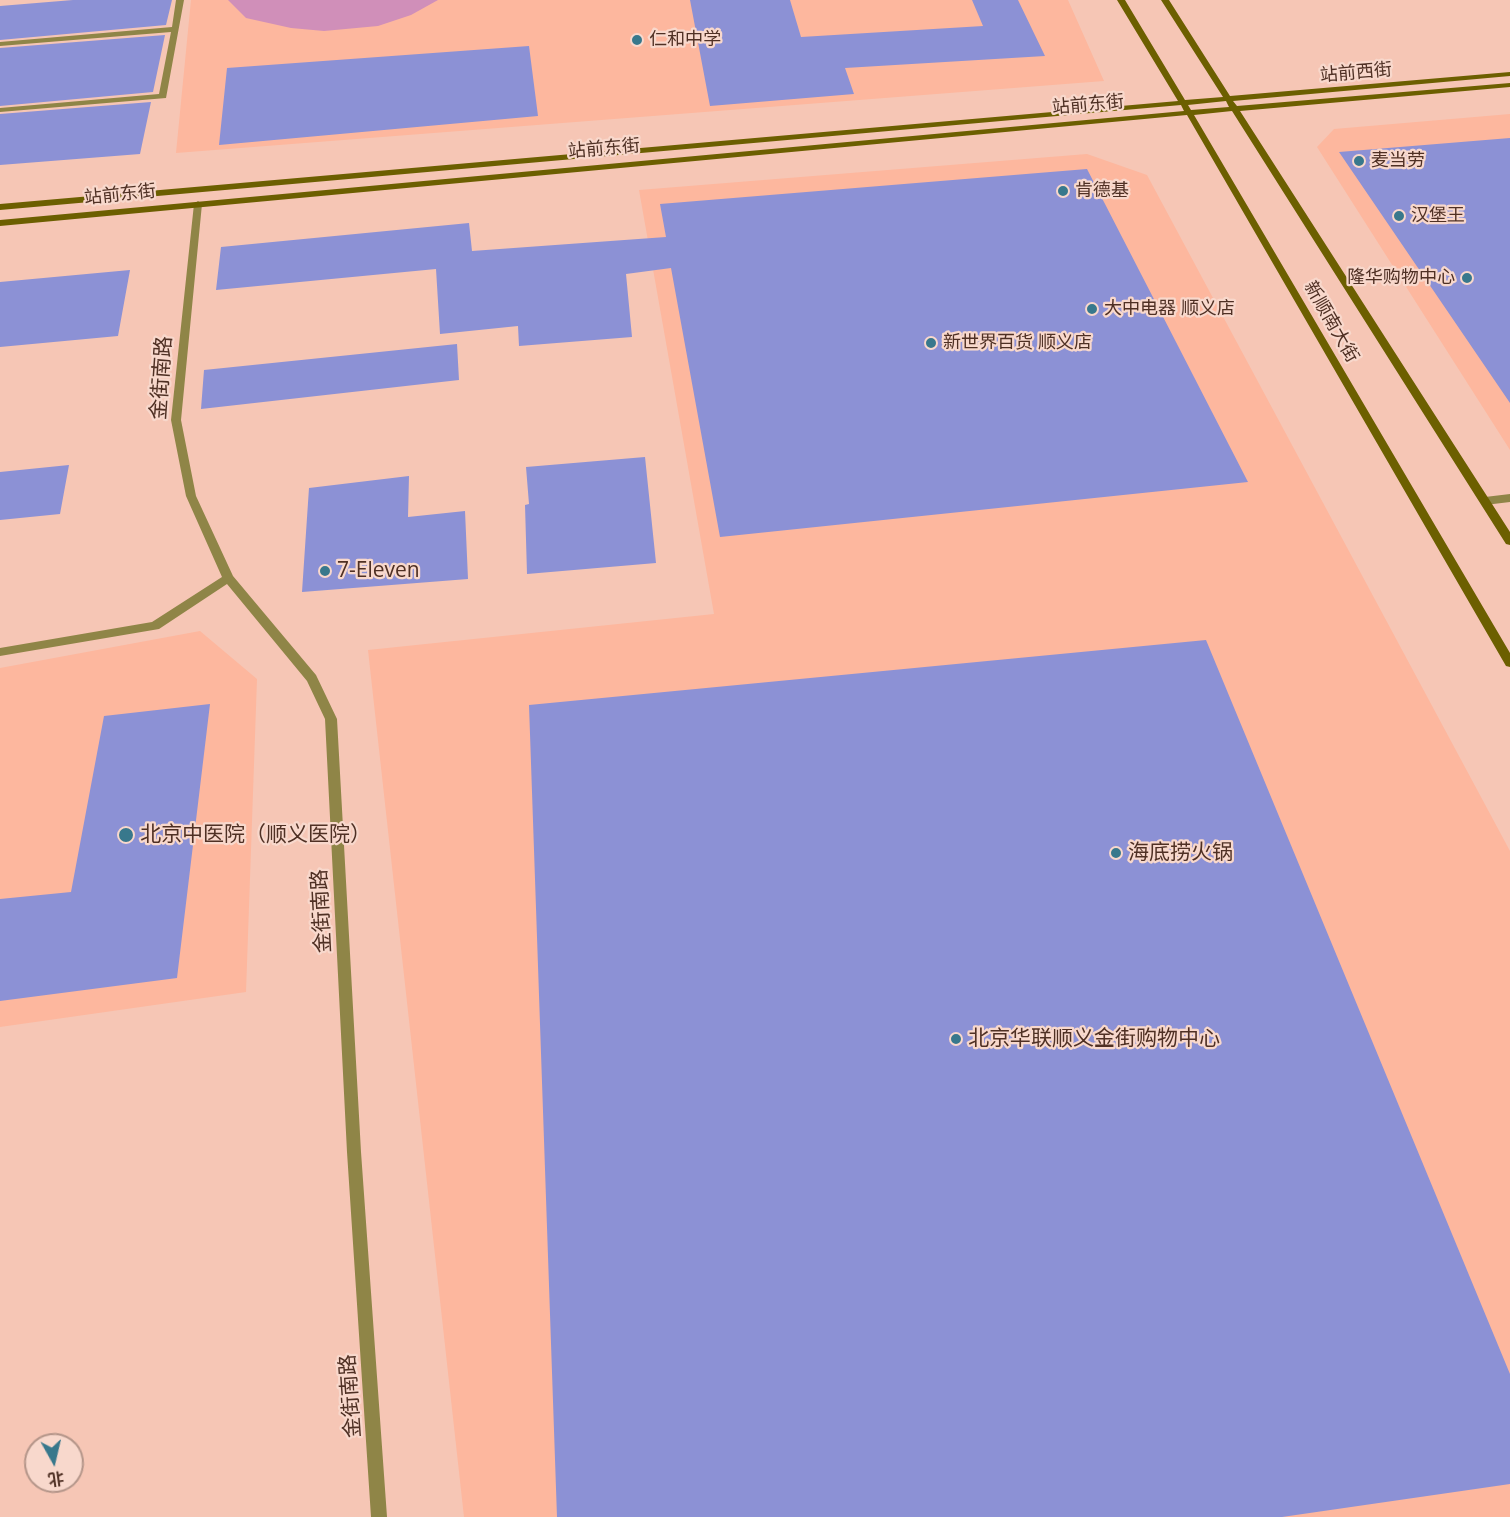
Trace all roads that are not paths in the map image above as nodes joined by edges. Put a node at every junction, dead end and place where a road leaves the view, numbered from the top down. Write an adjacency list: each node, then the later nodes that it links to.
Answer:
1 (180, 0): 4 (street)
2 (1121, 0): 10 (street, 新顺南大街)
3 (1165, 0): 8 (street, 新顺南大街)
4 (175, 29): 5 (street); 11 (street)
5 (0, 44)
6 (1510, 74): 8 (street, 站前西街)
7 (1510, 85): 12 (street, 站前西街)
8 (1228, 99): 9 (street, 站前西街); 12 (street, 新顺南大街)
9 (1205, 100): 10 (street, 站前东街)
10 (1182, 102): 14 (street, 新顺南大街); 16 (street, 站前东街)
11 (0, 110)
12 (1236, 110): 13 (street, 站前西街); 19 (street, 新顺南大街)
13 (1211, 112): 14 (street, 站前东街)
14 (1190, 114): 15 (street, 站前东街); 23 (street, 新顺南大街)
15 (198, 204): 17 (street, 站前东街); 21 (street, 金街南路)
16 (0, 207)
17 (0, 223)
18 (1510, 498): 19 (street)
19 (1485, 501): 20 (street, 新顺南大街)
20 (1510, 541)
21 (228, 578): 22 (street); 24 (street, 金街南路)
22 (0, 651)
23 (1510, 663)
24 (379, 1517)

